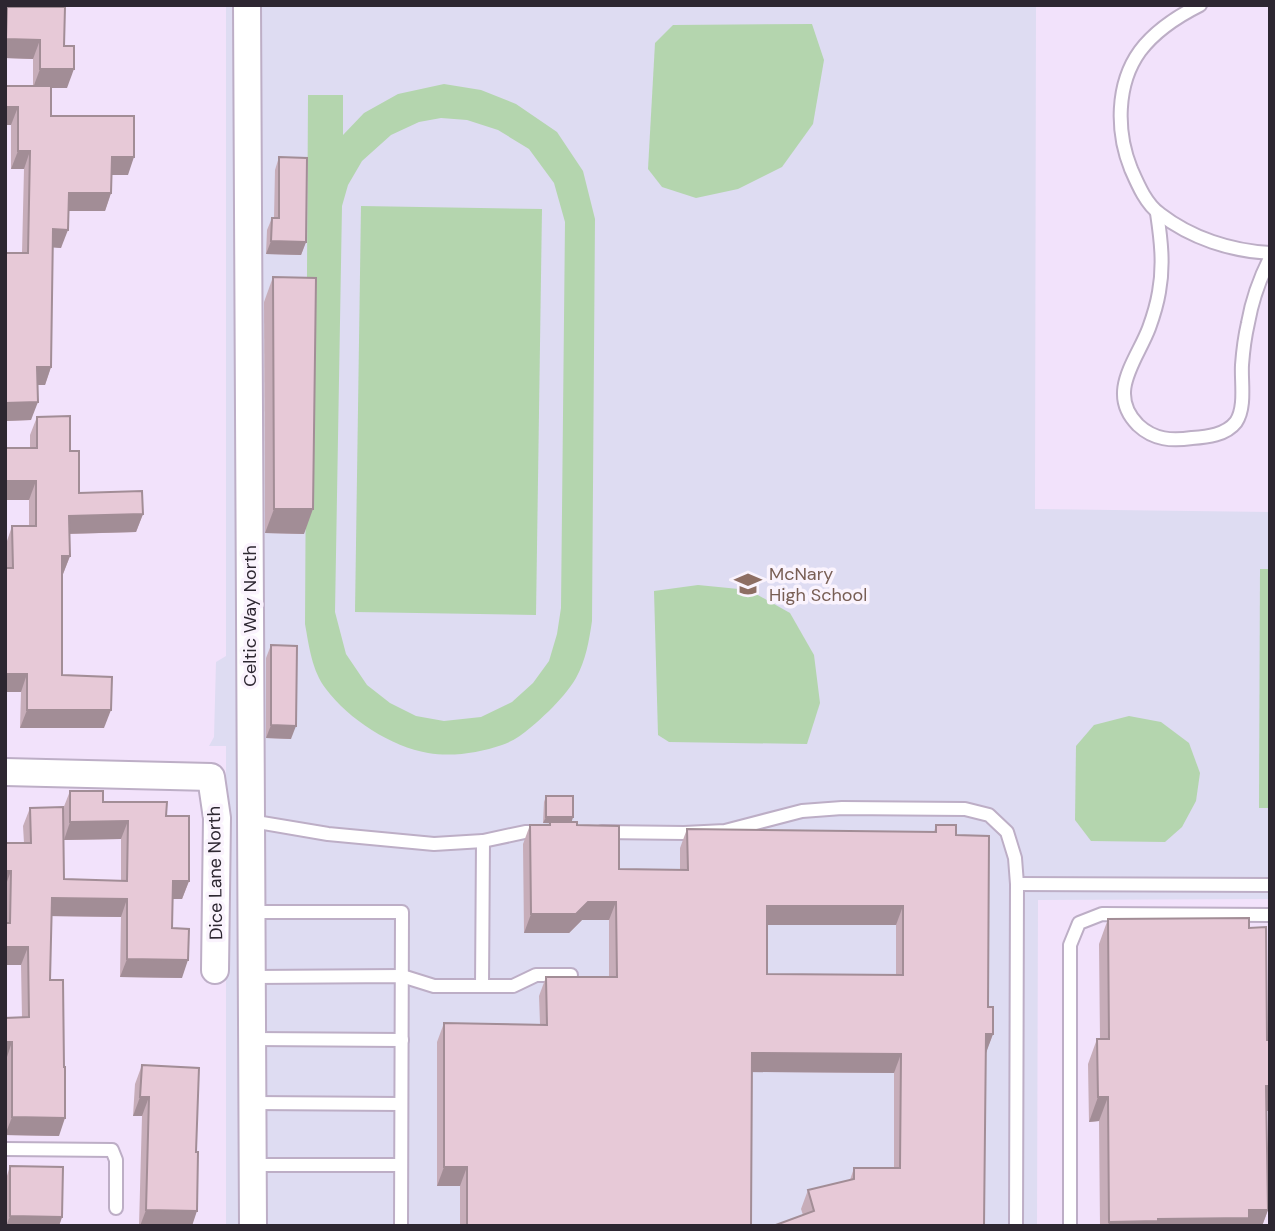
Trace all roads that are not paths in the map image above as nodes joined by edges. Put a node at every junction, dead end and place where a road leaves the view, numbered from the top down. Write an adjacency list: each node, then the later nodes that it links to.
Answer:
1 (247, 5): 6 (street, Celtic Way North)
2 (1200, 5): 3 (lane)
3 (1157, 213): 4 (lane); 4 (lane)
4 (1270, 255)
5 (5, 772): 14 (street, Dice Lane North)
6 (251, 821): 9 (lane); 12 (street, Celtic Way North)
7 (552, 832): 9 (lane)
8 (592, 832): 10 (lane)
9 (483, 841): 18 (lane)
10 (1017, 884): 11 (lane); 29 (lane)
11 (1270, 885)
12 (251, 912): 16 (lane); 17 (street, Celtic Way North)
13 (1270, 915): 30 (lane)
14 (215, 970)
15 (571, 975): 18 (lane)
16 (402, 976): 17 (lane); 18 (lane); 20 (lane)
17 (251, 977): 19 (street, Celtic Way North)
18 (482, 986)
19 (252, 1039): 20 (lane); 21 (street, Celtic Way North)
20 (402, 1040): 22 (lane)
21 (252, 1103): 22 (lane); 24 (street, Celtic Way North)
22 (401, 1104): 25 (lane)
23 (5, 1149): 26 (lane)
24 (252, 1165): 25 (lane); 27 (street, Celtic Way North)
25 (401, 1165): 28 (lane)
26 (116, 1208)
27 (253, 1226)
28 (401, 1226)
29 (1016, 1226)
30 (1070, 1226)

